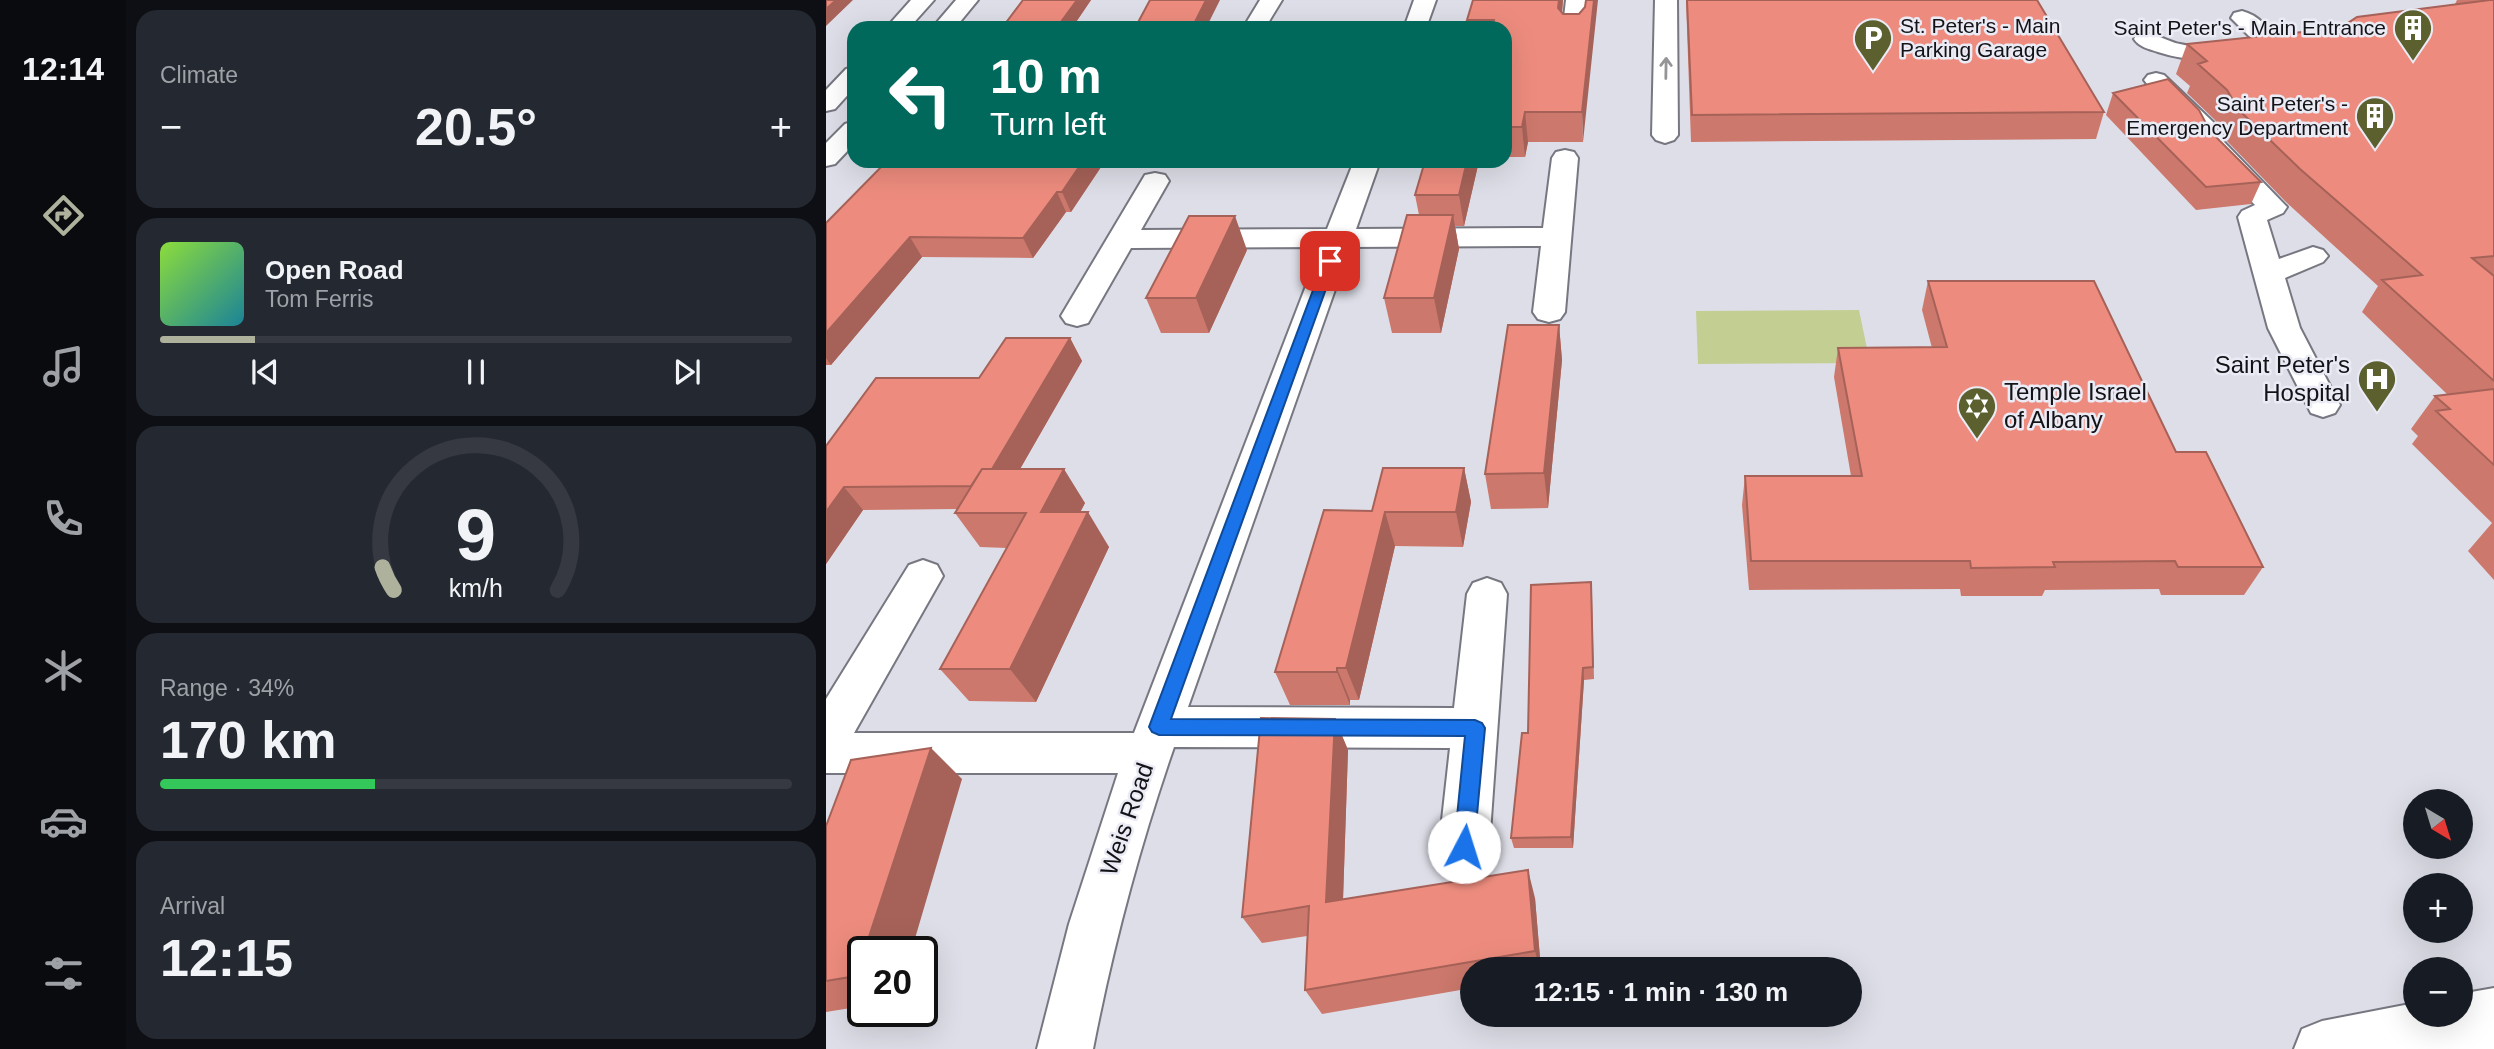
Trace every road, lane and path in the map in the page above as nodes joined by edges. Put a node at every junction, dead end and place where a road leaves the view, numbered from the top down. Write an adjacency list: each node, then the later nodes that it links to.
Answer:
1 (923, 0): 8 (street)
2 (967, 0): 9 (street)
3 (1270, 0): 10 (street)
4 (1425, 0): 11 (street)
5 (1577, 0): 12 (street)
6 (1667, 0): 19 (street, one-way to 6)
7 (2242, 18): 13 (street)
8 (904, 21)
9 (949, 21)
10 (1258, 21)
11 (1418, 21)
12 (1573, 35)
13 (2145, 39)
14 (2156, 80): 29 (street)
15 (847, 82): 16 (street)
16 (826, 104)
17 (847, 117): 18 (street)
18 (826, 118)
19 (1665, 135)
20 (847, 136): 22 (street)
21 (1565, 158): 25 (street)
22 (826, 159)
23 (1364, 168): 26 (street, Weis Road)
24 (1155, 181): 27 (street)
25 (1556, 237): 26 (street); 30 (street)
26 (1339, 238): 27 (street); 37 (street, Weis Road)
27 (1121, 239): 31 (street)
28 (2313, 256): 29 (street)
29 (2269, 274): 32 (street)
30 (1549, 312)
31 (1077, 316)
32 (2323, 405)
33 (923, 576): 36 (street)
34 (1487, 594): 35 (street)
35 (1475, 728): 37 (street); 39 (street)
36 (826, 739)
37 (1154, 740): 38 (street); 41 (street, Weis Road)
38 (826, 753)
39 (1464, 847)
40 (2489, 1027): 42 (street)
41 (1065, 1049)
42 (2322, 1049)

